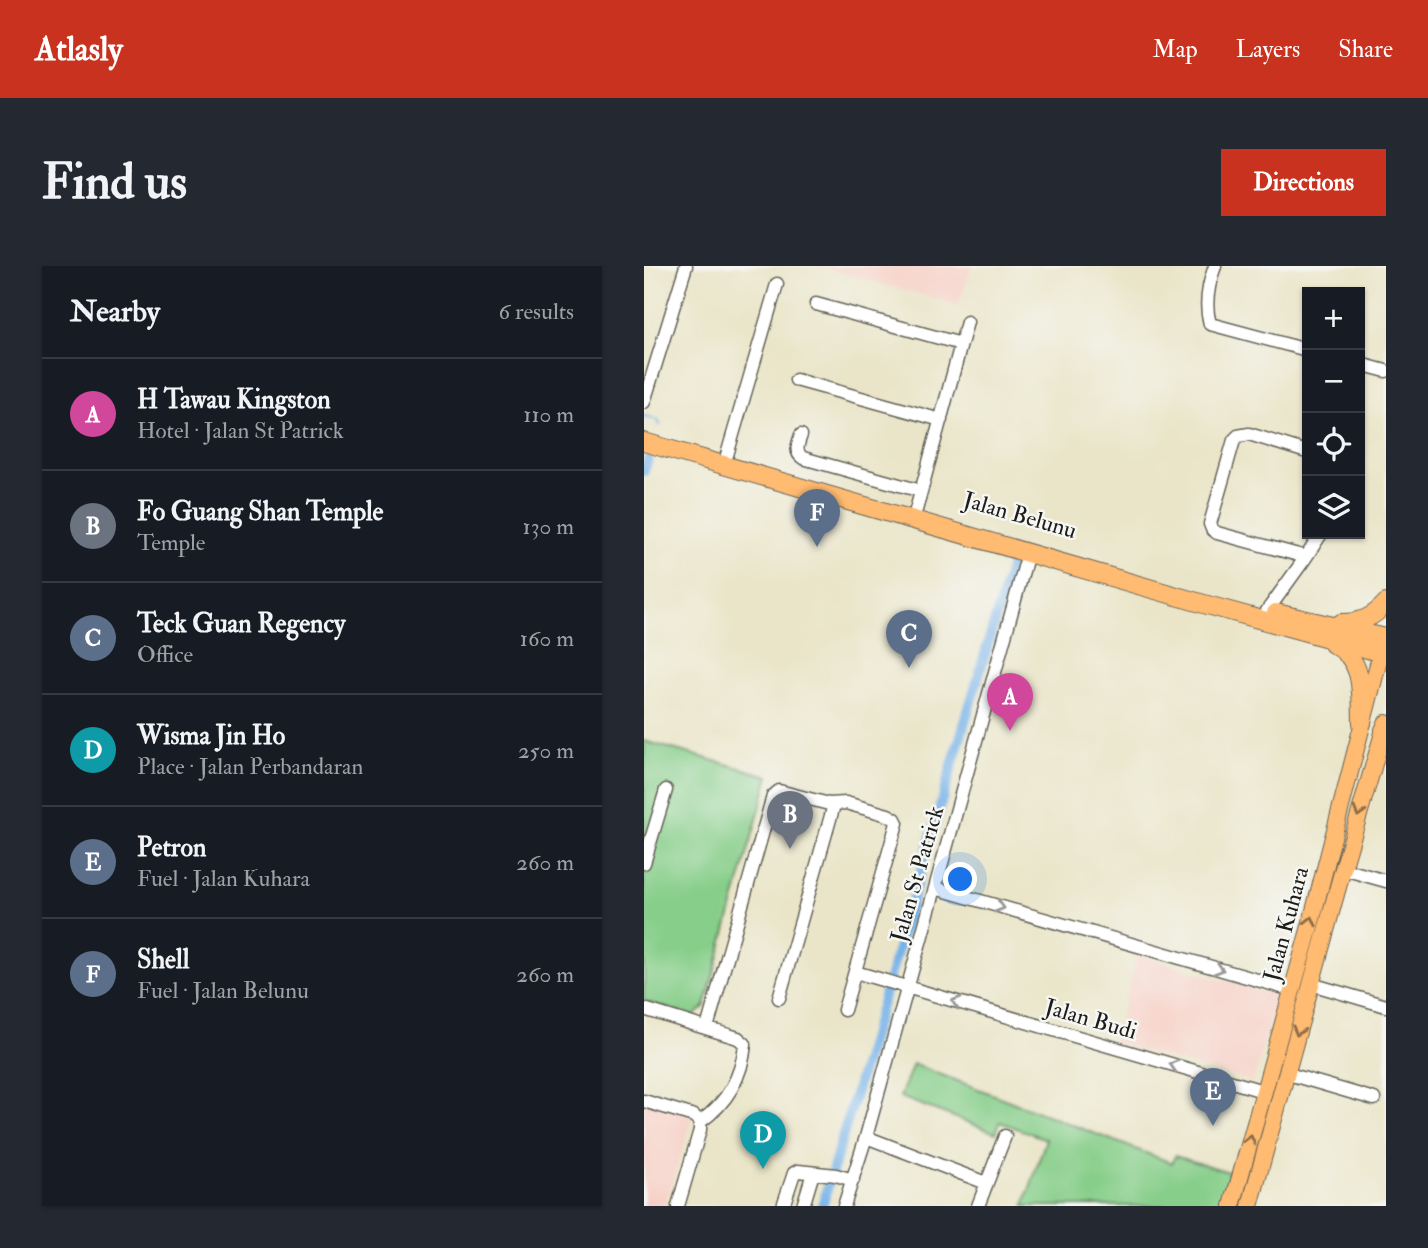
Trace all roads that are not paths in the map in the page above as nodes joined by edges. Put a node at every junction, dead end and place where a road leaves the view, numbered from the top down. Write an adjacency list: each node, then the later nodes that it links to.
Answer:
1 (686, 266): 11 (street)
2 (1215, 266): 7 (street)
3 (777, 284): 17 (street)
4 (816, 304): 6 (street)
5 (967, 322): 6 (street)
6 (961, 344): 12 (street)
7 (1302, 349)
8 (1365, 365): 9 (street)
9 (1386, 371)
10 (796, 380): 12 (street)
11 (644, 402)
12 (941, 420): 18 (street)
13 (644, 431): 17 (highway, Jalan Belunu)
14 (801, 435): 18 (street)
15 (644, 442): 21 (highway, Jalan Belunu)
16 (1302, 450): 22 (street)
17 (727, 455): 19 (highway, Jalan Belunu)
18 (921, 491): 19 (street)
19 (916, 510): 24 (highway, Jalan Belunu)
20 (1318, 539): 22 (street)
21 (1028, 553): 25 (highway, Jalan Belunu); 34 (street, Jalan St Patrick)
22 (1306, 557): 24 (street)
23 (1386, 603): 25 (highway)
24 (1267, 611): 25 (highway, Jalan Belunu)
25 (1315, 628): 26 (highway, Jalan Belunu); 27 (highway)
26 (1385, 643): 27 (main road, Jalan Kuhara)
27 (1362, 723): 38 (main road, Jalan Kuhara, one-way to 27)
28 (1385, 727): 32 (main road, Jalan Kuhara, one-way to 32)
29 (666, 790): 31 (street)
30 (834, 805): 35 (street); 39 (street); 43 (street)
31 (644, 863)
32 (1343, 869): 33 (street); 36 (main road, Jalan Kuhara)
33 (1386, 881)
34 (935, 888): 37 (street, Jalan St Patrick); 38 (street, one-way to 38)
35 (855, 972): 37 (street, Jalan Budi); 42 (street)
36 (1311, 984): 40 (street); 44 (main road, Jalan Kuhara, one-way to 44)
37 (907, 988): 45 (street, Jalan Budi, one-way to 37); 50 (street, Jalan St Patrick)
38 (1292, 990): 45 (main road, Jalan Kuhara)
39 (779, 998)
40 (1386, 1006)
41 (644, 1009): 43 (street)
42 (844, 1010)
43 (707, 1028): 48 (street)
44 (1285, 1073): 46 (street); 60 (main road, Jalan Kuhara)
45 (1263, 1091): 59 (main road, Jalan Kuhara, one-way to 45)
46 (1374, 1099)
47 (644, 1101): 48 (street)
48 (700, 1122): 54 (street)
49 (1005, 1136): 53 (street)
50 (866, 1137): 52 (street, Jalan St Patrick); 53 (street)
51 (813, 1173): 52 (street); 55 (street); 56 (street)
52 (853, 1180): 57 (street, Jalan St Patrick)
53 (986, 1183): 58 (street)
54 (678, 1206)
55 (783, 1206)
56 (803, 1206)
57 (844, 1206)
58 (978, 1206)
59 (1232, 1206)
60 (1250, 1206)

